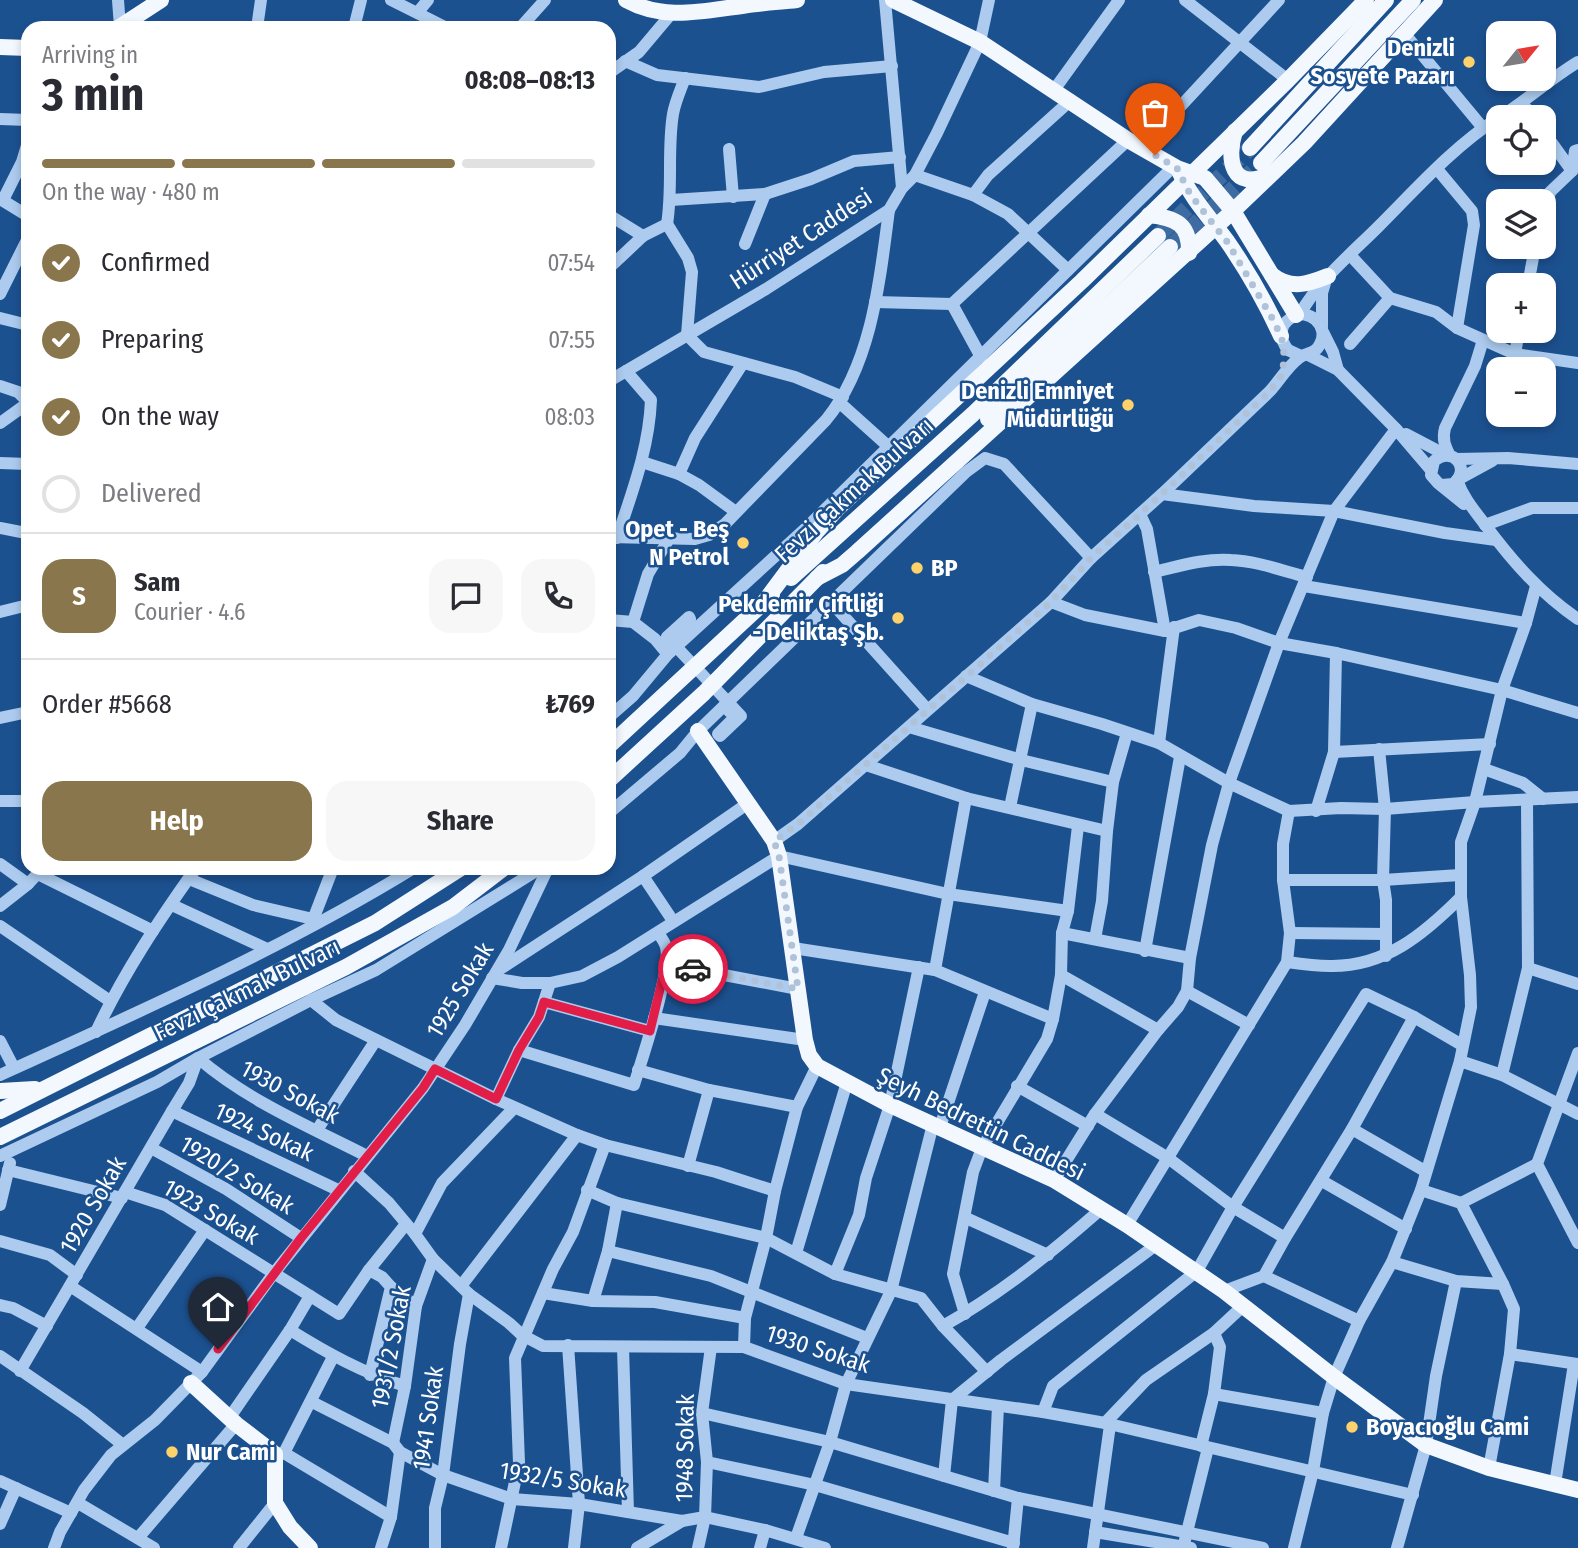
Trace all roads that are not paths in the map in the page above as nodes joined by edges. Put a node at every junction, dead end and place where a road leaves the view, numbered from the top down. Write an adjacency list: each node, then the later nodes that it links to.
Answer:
1 (118, 0): 23 (street)
2 (161, 0): 24 (main road)
3 (261, 0): 25 (street)
4 (361, 0): 26 (street)
5 (391, 0): 21 (street)
6 (428, 0): 21 (street)
7 (545, 0): 28 (street)
8 (626, 0): 22 (main road)
9 (797, 0): 20 (main road)
10 (885, 0): 36 (street)
11 (893, 0): 30 (main road)
12 (989, 0): 30 (street, Hürriyet Caddesi)
13 (1119, 0): 40 (street)
14 (1185, 0): 31 (street)
15 (1279, 0): 31 (street)
16 (1366, 0): 39 (main road)
17 (1386, 0): 50 (main road)
18 (1413, 0): 56 (main road)
19 (1435, 0): 29 (main road)
20 (743, 3): 22 (main road)
21 (418, 12): 27 (street)
22 (671, 14): 34 (street)
23 (119, 21)
24 (128, 21)
25 (258, 21)
26 (356, 21)
27 (434, 21)
28 (526, 21)
29 (1404, 33): 47 (street); 56 (main road)
30 (980, 42): 40 (main road); 60 (street, Hürriyet Caddesi)
31 (1238, 42): 39 (street); 49 (street)
32 (0, 47): 33 (main road)
33 (21, 48)
34 (625, 61): 37 (street); 38 (street)
35 (1578, 62): 42 (street)
36 (892, 66): 38 (street); 54 (street)
37 (616, 68)
38 (685, 78): 67 (street)
39 (1288, 80): 48 (main road)
40 (1054, 90): 41 (main road)
41 (1071, 100): 49 (main road); 64 (street)
42 (1522, 103): 43 (street)
43 (1519, 105)
44 (0, 119): 45 (street)
45 (21, 120)
46 (1486, 126): 47 (street)
47 (1483, 128): 57 (street)
48 (1236, 129): 56 (main road); 59 (main road)
49 (1135, 144): 59 (main road); 75 (street)
50 (1250, 148)
51 (1556, 148): 58 (street)
52 (729, 149): 65 (street)
53 (1578, 150): 58 (street)
54 (900, 158): 61 (street); 63 (street)
55 (21, 164): 66 (street)
56 (1268, 167): 69 (main road)
57 (1437, 169): 82 (street); 94 (street)
58 (1572, 170): 62 (street)
59 (1181, 172): 69 (main road); 71 (main road); 74 (main road); 84 (street)
60 (915, 175): 61 (street, Hürriyet Caddesi); 64 (street)
61 (902, 188): 68 (street, Hürriyet Caddesi)
62 (1553, 189)
63 (765, 194): 65 (street); 78 (street)
64 (973, 195): 75 (street)
65 (733, 197): 67 (street)
66 (1, 200): 70 (street)
67 (671, 200): 73 (street)
68 (889, 210): 89 (street); 96 (street, Hürriyet Caddesi)
69 (1233, 211): 74 (main road); 85 (main road)
70 (21, 212)
71 (1150, 215): 81 (main road); 148 (main road)
72 (616, 219): 76 (street)
73 (667, 223): 76 (street); 96 (street)
74 (1216, 227): 81 (main road); 98 (main road)
75 (1030, 232): 84 (street); 90 (street)
76 (643, 236): 83 (street)
77 (1158, 236): 148 (main road, Fevzi Çakmak Bulvarı)
78 (745, 244)
79 (1170, 247): 145 (main road, Fevzi Çakmak Bulvarı)
80 (21, 252): 87 (street)
81 (1189, 253): 117 (main road)
82 (1350, 256): 86 (street); 88 (street)
83 (616, 261)
84 (1068, 270): 103 (street)
85 (1269, 272): 86 (main road); 91 (main road)
86 (1328, 276): 91 (street); 95 (street)
87 (0, 295)
88 (1390, 298): 94 (street); 100 (street)
89 (875, 302): 90 (street); 112 (street)
90 (952, 304): 103 (street)
91 (1298, 314): 95 (street); 98 (street)
92 (0, 318): 93 (street)
93 (21, 323)
94 (1457, 328): 97 (street)
95 (1322, 330): 102 (street); 106 (street)
96 (687, 335): 104 (street); 107 (street, Hürriyet Caddesi)
97 (1483, 340): 101 (street); 118 (street)
98 (1283, 341): 102 (street); 108 (street)
99 (1517, 343): 101 (street)
100 (1350, 344)
101 (1515, 354): 105 (street)
102 (1305, 355): 106 (street); 108 (street)
103 (981, 357): 116 (street)
104 (743, 363): 112 (street); 125 (street)
105 (1578, 363)
106 (1332, 367): 108 (street); 115 (street)
107 (626, 371): 109 (street, Hürriyet Caddesi); 120 (street)
108 (1285, 371): 128 (street)
109 (616, 377)
110 (0, 386): 111 (street)
111 (21, 396)
112 (841, 400): 116 (street); 133 (street)
113 (21, 407): 114 (street)
114 (0, 423)
115 (1396, 429): 118 (street); 124 (street); 132 (street)
116 (889, 447): 159 (street)
117 (969, 450): 129 (street); 145 (main road)
118 (1451, 457): 119 (street); 124 (street); 126 (street)
119 (1495, 459): 123 (street); 126 (street)
120 (642, 462): 125 (street); 137 (street)
121 (0, 463): 122 (street)
122 (21, 464)
123 (1578, 464)
124 (1431, 470): 127 (street)
125 (679, 474): 133 (street)
126 (1458, 480): 127 (street); 131 (street)
127 (1442, 485): 131 (street)
128 (1162, 494): 132 (street); 134 (street)
129 (932, 506): 142 (street); 143 (street)
130 (1578, 508): 135 (street)
131 (1473, 510): 135 (street)
132 (1334, 511): 141 (street); 146 (street)
133 (736, 512): 140 (street)
134 (1140, 514): 142 (street); 144 (street)
135 (1485, 525): 141 (street)
136 (0, 528): 138 (street)
137 (616, 529)
138 (21, 532)
139 (616, 537): 140 (street)
140 (670, 537): 155 (street)
141 (1496, 540): 147 (street)
142 (1091, 558): 150 (street)
143 (871, 564): 145 (street); 149 (street)
144 (1154, 572): 146 (street); 157 (street)
145 (817, 578): 182 (main road, Fevzi Çakmak Bulvarı)
146 (1306, 582): 156 (street); 158 (street)
147 (1536, 586): 153 (street); 156 (street)
148 (765, 601): 173 (main road, Fevzi Çakmak Bulvarı)
149 (831, 602): 164 (street); 165 (street)
150 (1051, 602): 157 (street); 161 (street)
151 (21, 606): 152 (street)
152 (0, 611)
153 (1577, 616)
154 (616, 621): 155 (street)
155 (633, 622): 159 (street)
156 (1526, 623): 162 (street)
157 (1169, 629): 158 (street); 174 (street)
158 (1279, 643): 160 (street); 184 (street)
159 (665, 650): 164 (street); 166 (street)
160 (1336, 653): 162 (street); 177 (street)
161 (966, 676): 163 (street); 165 (street)
162 (1502, 690): 167 (street); 175 (street)
163 (1032, 704): 172 (street); 179 (street)
164 (724, 706): 171 (street)
165 (927, 709): 170 (street)
166 (616, 711)
167 (1578, 713)
168 (21, 714): 169 (street)
169 (0, 718)
170 (909, 727): 179 (street); 180 (street)
171 (698, 731): 192 (main road); 193 (street)
172 (1127, 733): 174 (street); 183 (street)
173 (616, 739)
174 (1159, 743): 178 (street)
175 (1490, 744): 176 (street); 181 (street)
176 (1379, 749): 177 (street); 195 (street)
177 (1334, 752): 197 (street)
178 (1180, 757): 184 (street); 233 (street)
179 (1021, 760): 183 (street); 194 (street)
180 (866, 765): 185 (street); 200 (street)
181 (1484, 769): 187 (street); 191 (street)
182 (616, 774)
183 (1114, 782): 199 (street)
184 (1229, 783): 196 (street); 235 (street)
185 (966, 797): 194 (street); 217 (street)
186 (1578, 797): 187 (street)
187 (1543, 799): 190 (street)
188 (0, 801): 189 (street)
189 (21, 801)
190 (1527, 801): 191 (street); 239 (street)
191 (1475, 802): 195 (street); 212 (street)
192 (747, 804): 200 (main road); 213 (street)
193 (616, 807)
194 (1010, 807): 198 (street)
195 (1385, 810): 197 (street); 215 (street)
196 (1289, 811): 197 (street); 214 (street)
197 (1316, 811)
198 (1078, 825): 199 (street); 221 (street)
199 (1107, 831): 230 (street)
200 (776, 849): 217 (street); 222 (street); 231 (main road)
201 (0, 864): 216 (street)
202 (37, 875): 216 (street)
203 (48, 875): 225 (street)
204 (191, 875): 219 (street)
205 (196, 875): 223 (street)
206 (330, 875): 223 (street)
207 (401, 875): 223 (street)
208 (450, 875): 273 (main road, Fevzi Çakmak Bulvarı)
209 (495, 875): 290 (main road, Fevzi Çakmak Bulvarı)
210 (530, 875): 248 (street)
211 (544, 875): 241 (street, 1925 Sokak)
212 (1460, 875): 215 (street); 218 (street)
213 (643, 876): 222 (street); 241 (street)
214 (1283, 880): 215 (street); 228 (street)
215 (1383, 880): 229 (street)
216 (28, 884): 220 (street)
217 (948, 894): 221 (street); 240 (street)
218 (1461, 897): 234 (street); 260 (street)
219 (172, 905): 225 (street); 232 (street)
220 (0, 906)
221 (1068, 911): 227 (street)
222 (673, 921): 226 (street)
223 (311, 923): 232 (street)
224 (0, 926): 249 (street)
225 (153, 931): 249 (street)
226 (658, 933): 237 (street); 243 (street)
227 (1062, 933): 230 (street); 242 (street)
228 (1290, 933): 229 (street); 236 (street)
229 (1386, 934): 234 (street)
230 (1095, 939): 233 (street)
231 (793, 948): 238 (street); 245 (main road)
232 (267, 949): 256 (street)
233 (1145, 951): 235 (street)
234 (1386, 956): 236 (street)
235 (1189, 958): 246 (street)
236 (1287, 962): 254 (street)
237 (666, 964): 245 (street); 253 (street)
238 (919, 967): 240 (street); 277 (street)
239 (1528, 968): 244 (street); 270 (street)
240 (935, 970): 247 (street)
241 (494, 975): 243 (street); 267 (street, 1925 Sokak)
242 (1061, 975): 252 (street); 255 (street)
243 (550, 983): 250 (street)
244 (1578, 984)
245 (798, 989): 258 (main road)
246 (1187, 991): 254 (street); 255 (street)
247 (985, 992): 252 (street); 285 (street)
248 (310, 1000): 257 (street); 263 (street)
249 (110, 1001): 256 (street)
250 (544, 1002): 253 (street); 261 (street)
251 (1413, 1017): 260 (street); 287 (street); 313 (street)
252 (1054, 1019): 272 (street)
253 (652, 1025): 258 (street); 268 (street)
254 (1249, 1025): 297 (street)
255 (1158, 1030): 283 (street)
256 (96, 1032): 266 (street)
257 (376, 1040): 267 (street); 288 (street)
258 (805, 1040): 265 (main road)
259 (0, 1041): 266 (street)
260 (1462, 1045): 264 (street)
261 (519, 1050): 268 (street); 276 (street)
262 (1578, 1053): 278 (street)
263 (198, 1058): 282 (street, 1920 Sokak); 288 (street, 1930 Sokak); 294 (street)
264 (1460, 1060): 270 (street); 302 (street)
265 (817, 1066): 271 (main road, Şeyh Bedrettin Caddesi); 279 (street)
266 (14, 1068): 269 (street)
267 (435, 1069): 276 (street); 296 (street, 1925 Sokak)
268 (638, 1070): 274 (street)
269 (0, 1075)
270 (1502, 1075): 278 (street)
271 (847, 1082): 277 (main road, Şeyh Bedrettin Caddesi); 327 (street)
272 (1017, 1086): 286 (street); 293 (street)
273 (45, 1088): 275 (main road); 281 (main road, Fevzi Çakmak Bulvarı)
274 (709, 1090): 279 (street); 299 (street)
275 (0, 1091)
276 (496, 1099): 280 (street)
277 (890, 1105): 285 (main road, Şeyh Bedrettin Caddesi); 334 (street)
278 (1560, 1106): 284 (street); 298 (street)
279 (797, 1107): 308 (street)
280 (514, 1108): 289 (street); 318 (street)
281 (0, 1111)
282 (173, 1111): 292 (street, 1920 Sokak); 306 (street, 1924 Sokak)
283 (1095, 1114): 286 (street); 297 (street)
284 (1578, 1114)
285 (937, 1125): 293 (main road, Şeyh Bedrettin Caddesi); 341 (street)
286 (1088, 1126): 303 (street)
287 (1352, 1129): 302 (street); 304 (street)
288 (317, 1130): 296 (street, 1930 Sokak)
289 (578, 1135): 291 (street); 340 (street)
290 (0, 1136)
291 (605, 1145): 299 (street); 307 (street)
292 (151, 1148): 309 (street, 1920 Sokak); 320 (street, 1920/2 Sokak)
293 (982, 1148): 303 (main road, Şeyh Bedrettin Caddesi); 315 (street)
294 (13, 1149): 295 (street); 300 (street)
295 (0, 1156)
296 (367, 1156): 301 (street, 1925 Sokak)
297 (1168, 1158): 313 (street); 316 (street)
298 (1537, 1164): 311 (street); 324 (street)
299 (688, 1166): 308 (street)
300 (8, 1170): 309 (street, 1923 Sokak); 312 (street)
301 (354, 1171): 306 (street, 1925 Sokak); 318 (street, 1930 Sokak)
302 (1425, 1171): 305 (street)
303 (1054, 1180): 314 (main road, Şeyh Bedrettin Caddesi)
304 (1322, 1181): 317 (street); 322 (street)
305 (1421, 1189): 311 (street); 317 (street)
306 (338, 1190): 320 (street, 1925 Sokak)
307 (587, 1190): 310 (street); 343 (street)
308 (775, 1191): 321 (street)
309 (123, 1195): 319 (street, 1923 Sokak); 336 (street, 1920 Sokak)
310 (617, 1203): 321 (street); 326 (street)
311 (1461, 1203): 338 (street)
312 (0, 1205)
313 (1233, 1208): 322 (street); 332 (street)
314 (1100, 1210): 316 (main road, Şeyh Bedrettin Caddesi); 328 (street)
315 (965, 1218): 328 (street); 350 (street)
316 (1127, 1225): 325 (main road, Şeyh Bedrettin Caddesi)
317 (1406, 1228): 330 (street)
318 (411, 1229): 329 (street, 1930 Sokak); 331 (street)
319 (205, 1230): 333 (street, 1923 Sokak); 355 (street)
320 (301, 1238): 333 (street, 1925 Sokak)
321 (766, 1238): 327 (street); 344 (street)
322 (1285, 1238): 335 (street)
323 (0, 1241): 336 (street)
324 (1578, 1243)
325 (1156, 1245): 332 (main road, Şeyh Bedrettin Caddesi); 369 (street)
326 (608, 1251): 344 (street); 346 (street)
327 (796, 1254): 334 (street)
328 (1048, 1255): 350 (street)
329 (433, 1259): 340 (street, 1930 Sokak); 348 (street, 1931/2 Sokak)
330 (1392, 1262): 337 (street); 352 (street)
331 (369, 1270): 339 (street); 345 (street, 1923 Sokak)
332 (1197, 1272): 342 (main road, Şeyh Bedrettin Caddesi); 379 (street)
333 (274, 1273): 345 (street, 1923 Sokak); 371 (street, 1925 Sokak)
334 (835, 1273): 341 (street)
335 (1264, 1276): 342 (street); 352 (street)
336 (74, 1281): 353 (street, 1920 Sokak); 355 (street)
337 (1456, 1282): 338 (street); 386 (street)
338 (1503, 1284): 364 (street)
339 (391, 1287): 348 (street); 370 (street)
340 (465, 1290): 358 (street, 1930 Sokak); 393 (street, 1941 Sokak)
341 (891, 1291): 354 (street); 359 (street)
342 (1224, 1291): 349 (main road, Şeyh Bedrettin Caddesi)
343 (543, 1293): 346 (street); 358 (street)
344 (751, 1293): 351 (street); 359 (street)
345 (310, 1296): 356 (street)
346 (593, 1301): 351 (street)
347 (0, 1305): 353 (street)
348 (416, 1306): 374 (street, 1931/2 Sokak)
349 (1243, 1307): 357 (street); 372 (main road, Şeyh Bedrettin Caddesi)
350 (965, 1314): 354 (street)
351 (745, 1318): 363 (street)
352 (1359, 1321): 372 (street)
353 (47, 1326): 368 (street, 1920 Sokak)
354 (943, 1326): 369 (street)
355 (137, 1328): 371 (street)
356 (290, 1330): 366 (street); 382 (street)
357 (1214, 1333): 375 (street); 383 (street)
358 (522, 1335): 360 (street, 1930 Sokak); 403 (street)
359 (867, 1338): 373 (street)
360 (568, 1345): 361 (street, 1930 Sokak); 405 (street)
361 (623, 1347): 362 (street, 1930 Sokak); 407 (street)
362 (711, 1347): 363 (street, 1930 Sokak); 380 (street, 1948 Sokak)
363 (744, 1347): 373 (street, 1930 Sokak)
364 (1510, 1354): 367 (street); 391 (street)
365 (0, 1356): 368 (street)
366 (334, 1357): 370 (street); 377 (street)
367 (1576, 1364): 397 (street)
368 (20, 1371): 385 (street)
369 (987, 1371): 376 (street)
370 (370, 1375): 374 (street)
371 (196, 1377): 382 (main road); 385 (street, 1925 Sokak)
372 (1334, 1377): 381 (street); 386 (main road, Şeyh Bedrettin Caddesi)
373 (846, 1384): 376 (street, 1930 Sokak); 384 (street)
374 (405, 1386): 387 (street, 1931/2 Sokak)
375 (1214, 1394): 381 (street); 388 (street)
376 (952, 1400): 378 (street, 1930 Sokak); 394 (street)
377 (312, 1402): 387 (street, 1932/5 Sokak); 389 (street)
378 (998, 1406): 379 (street, 1930 Sokak); 400 (street)
379 (1043, 1412): 383 (street, 1930 Sokak)
380 (702, 1413): 384 (street); 390 (street, 1948 Sokak)
381 (1323, 1413): 392 (street)
382 (233, 1420): 389 (main road); 417 (street)
383 (1107, 1424): 388 (street, 1930 Sokak); 408 (street)
384 (830, 1442): 394 (street); 396 (street)
385 (123, 1445): 406 (street, 1925 Sokak)
386 (1426, 1445): 391 (main road, Şeyh Bedrettin Caddesi); 401 (street)
387 (397, 1447): 393 (street, 1932/5 Sokak); 409 (street, 1931/2 Sokak)
388 (1204, 1447): 392 (street, 1930 Sokak); 416 (street)
389 (279, 1453): 404 (main road); 409 (street)
390 (707, 1462): 396 (street); 410 (street, 1948 Sokak)
391 (1489, 1468): 397 (main road, Şeyh Bedrettin Caddesi)
392 (1312, 1471): 401 (street, 1930 Sokak); 436 (street)
393 (443, 1475): 403 (street, 1932/5 Sokak); 428 (street, 1941 Sokak)
394 (944, 1476): 400 (street)
395 (0, 1481): 398 (street)
396 (815, 1485): 418 (street); 419 (street)
397 (1555, 1485): 399 (main road, Şeyh Bedrettin Caddesi)
398 (16, 1488): 406 (street); 412 (street)
399 (1578, 1490)
400 (994, 1491): 402 (street)
401 (1413, 1495): 437 (street)
402 (1018, 1497): 408 (street); 419 (street)
403 (512, 1499): 405 (street, 1932/5 Sokak); 429 (street)
404 (275, 1503): 425 (street); 426 (main road)
405 (579, 1504): 407 (street, 1932/5 Sokak); 430 (street)
406 (75, 1508): 417 (street); 423 (street, 1925 Sokak)
407 (628, 1512): 411 (street, 1932/5 Sokak)
408 (1098, 1514): 413 (street); 415 (street)
409 (391, 1517): 427 (street, 1931/2 Sokak)
410 (705, 1517): 411 (street, 1932/5 Sokak); 414 (street, 1932/5 Sokak); 431 (street, 1948 Sokak)
411 (682, 1521): 421 (street)
412 (0, 1524)
413 (1173, 1529): 416 (street); 420 (street)
414 (765, 1530): 418 (street, 1932/5 Sokak); 432 (street)
415 (1095, 1532): 420 (street); 433 (street)
416 (1187, 1532): 434 (street); 435 (street)
417 (138, 1538): 424 (street)
418 (796, 1538): 422 (street, 1932/5 Sokak)
419 (1014, 1546)
420 (1169, 1546): 434 (street)
421 (640, 1547)
422 (819, 1547)
423 (54, 1548)
424 (154, 1548)
425 (239, 1548)
426 (310, 1548)
427 (381, 1548)
428 (436, 1548)
429 (501, 1548)
430 (574, 1548)
431 (698, 1548)
432 (760, 1548)
433 (1093, 1548)
434 (1186, 1548)
435 (1263, 1548)
436 (1294, 1548)
437 (1397, 1548)

